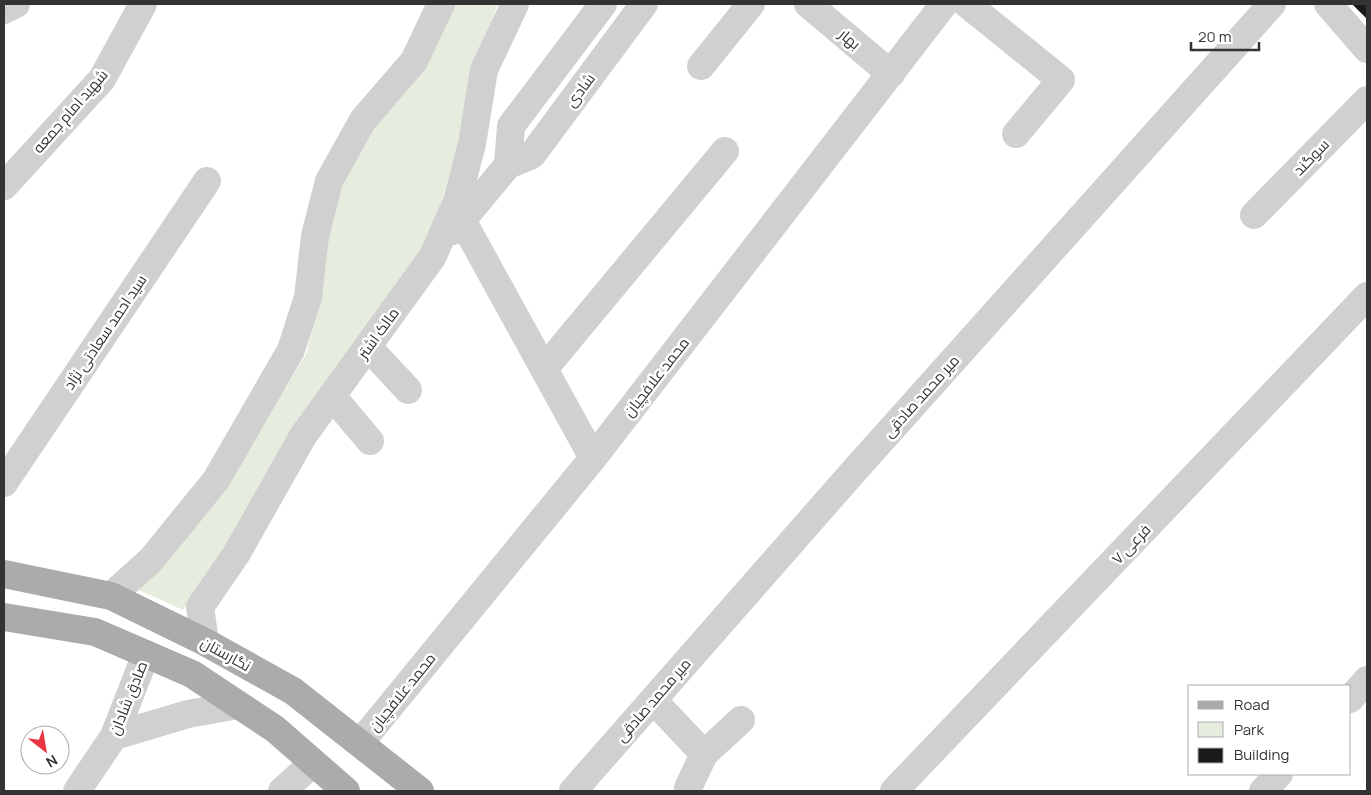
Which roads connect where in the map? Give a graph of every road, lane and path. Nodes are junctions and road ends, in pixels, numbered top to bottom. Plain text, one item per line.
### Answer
1 (16, 4) edge
2 (143, 4) edge
3 (441, 4) edge
4 (515, 4) edge
5 (603, 4) edge
6 (644, 4) edge
7 (751, 4) edge
8 (808, 4) edge
9 (944, 4) edge
10 (968, 4) edge
11 (1272, 4) edge
12 (1328, 4) edge
13 (4, 10) edge
14 (1367, 49) edge
15 (701, 66) dead end
16 (891, 74) junction
17 (1367, 100) edge
18 (1016, 134) dead end
19 (725, 151) dead end
20 (508, 165) junction
21 (207, 181) dead end
22 (4, 186) edge
23 (1254, 215) dead end
24 (462, 220) junction
25 (433, 256) junction
26 (1367, 296) edge
27 (368, 347) junction
28 (544, 369) junction
29 (408, 390) dead end
30 (332, 396) junction
31 (370, 441) dead end
32 (592, 458) junction
33 (4, 483) edge
34 (4, 574) edge
35 (111, 596) junction
36 (4, 617) edge
37 (205, 642) junction
38 (146, 654) junction
39 (1367, 680) edge
40 (1351, 698) edge
41 (653, 700) junction
42 (238, 705) junction
43 (741, 720) dead end
44 (114, 736) junction
45 (360, 743) junction
46 (704, 754) junction
47 (314, 763) junction
48 (1278, 775) edge
49 (688, 788) dead end
50 (76, 791) edge
51 (282, 791) edge
52 (346, 791) edge
53 (420, 791) edge
54 (573, 791) edge
55 (894, 791) edge
56 (1262, 791) edge

1 - 13 street
2 - 22 street, شهید امام جمعه
3 - 35 street
4 - 25 street, مالک اشتر
5 - 20 street
6 - 20 street, شادی
7 - 15 street
8 - 16 street, بهار
9 - 16 street, محمد علافچیان
10 - 18 street
11 - 41 street, میر محمد صادقی
12 - 14 street
16 - 32 street, محمد علافچیان
17 - 23 street, سوگند
19 - 28 street
20 - 24 street, شادی
21 - 33 street, سید احمد سعادتی نژاد
24 - 25 street, شادی
24 - 28 street
25 - 27 street, مالک اشتر
26 - 55 street, فرعی ۷
27 - 29 street
27 - 30 street, مالک اشتر
28 - 32 street
30 - 31 street
30 - 37 street, مالک اشتر
32 - 45 street, محمد علافچیان
34 - 35 main road, نگارستان
35 - 37 main road, نگارستان
36 - 38 main road
37 - 45 main road, نگارستان
38 - 42 main road
38 - 44 street, صادق شادان
39 - 40 street
41 - 46 street
41 - 54 street, میر محمد صادقی
42 - 44 street
42 - 47 main road
43 - 46 street
44 - 50 street, صادق شادان
45 - 53 main road, نگارستان
46 - 49 street
47 - 51 street
47 - 52 main road
48 - 56 street

